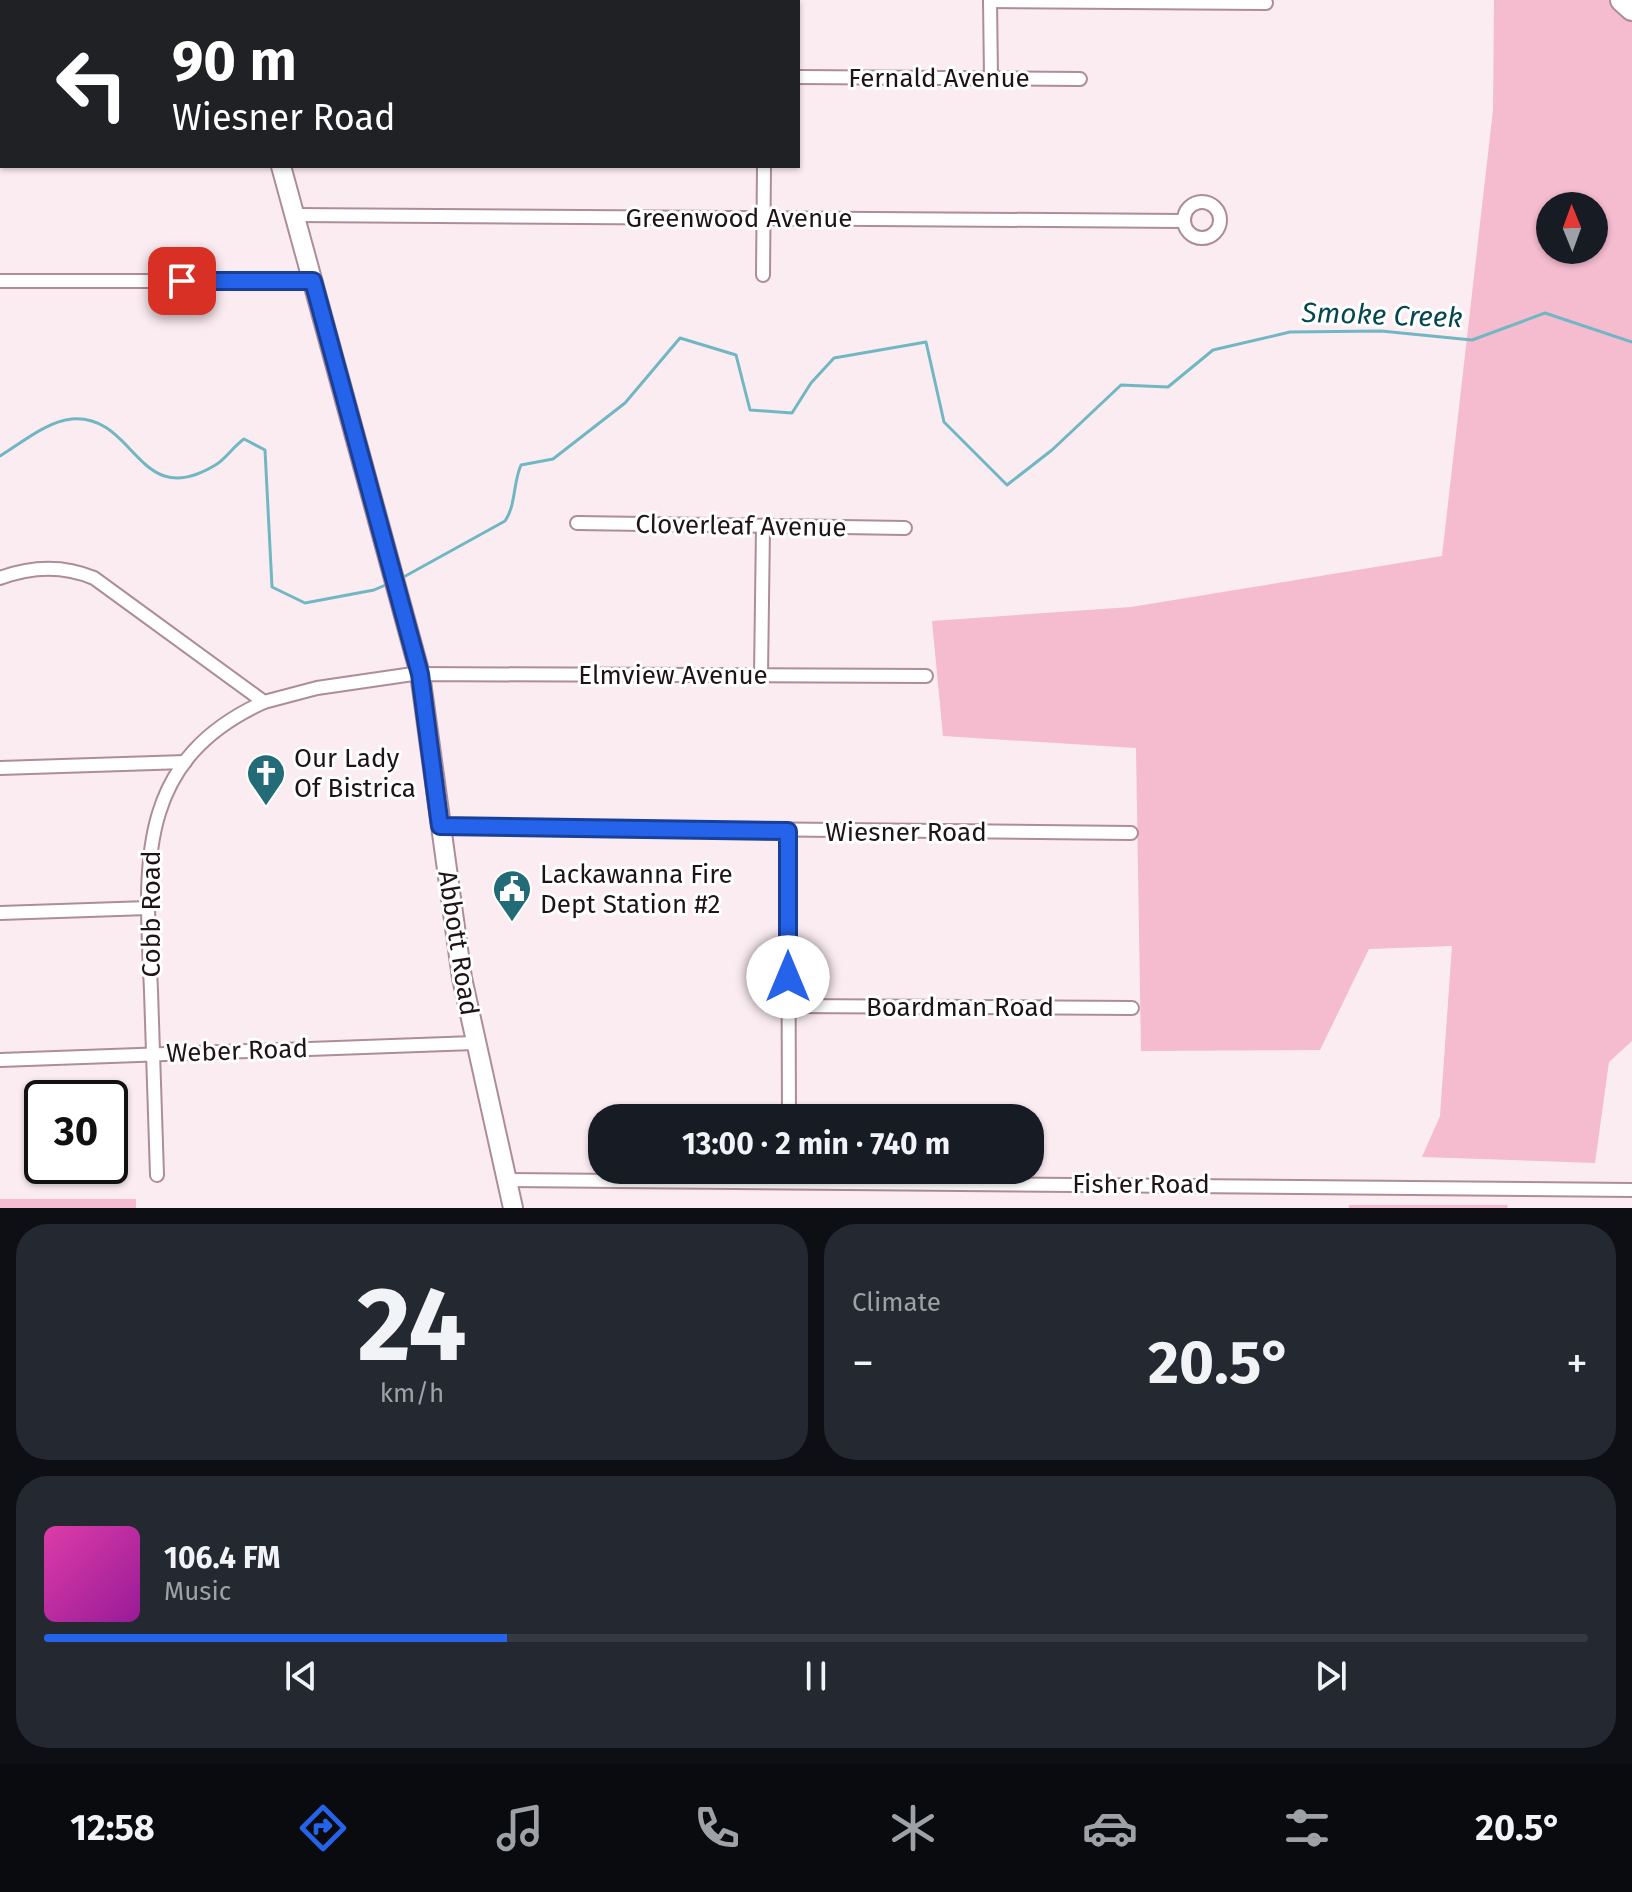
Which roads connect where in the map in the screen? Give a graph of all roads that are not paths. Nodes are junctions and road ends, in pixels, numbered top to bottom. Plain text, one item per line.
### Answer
1 (1622, 0) edge
2 (990, 1) edge
3 (1079, 1) edge
4 (1230, 2) edge
5 (1266, 3) dead end
6 (1632, 9) edge
7 (800, 77) edge
8 (991, 77) junction
9 (1080, 79) dead end
10 (282, 168) edge
11 (764, 168) edge
12 (294, 215) junction
13 (763, 218) junction
14 (1184, 221) dead end
15 (763, 275) dead end
16 (0, 281) edge
17 (313, 281) junction
18 (577, 523) dead end
19 (763, 527) junction
20 (905, 528) dead end
21 (0, 578) edge
22 (420, 674) junction
23 (761, 675) junction
24 (926, 676) dead end
25 (264, 702) junction
26 (185, 762) junction
27 (0, 768) edge
28 (440, 826) junction
29 (788, 831) junction
30 (1131, 833) dead end
31 (148, 908) junction
32 (0, 913) edge
33 (788, 1006) junction
34 (1132, 1008) dead end
35 (474, 1043) junction
36 (153, 1054) junction
37 (0, 1060) edge
38 (789, 1104) edge
39 (157, 1175) dead end
40 (588, 1179) edge
41 (506, 1180) junction
42 (1044, 1180) edge
43 (1632, 1190) edge
44 (513, 1208) edge

1 - 6 highway
2 - 3 street
2 - 8 street
3 - 4 street
4 - 5 street
7 - 8 street, Fernald Avenue
8 - 9 street, Fernald Avenue
10 - 12 street, Abbott Road
11 - 13 street
12 - 13 street, Greenwood Avenue
12 - 17 street, Abbott Road
13 - 14 street, Greenwood Avenue
13 - 15 street
16 - 17 street
17 - 22 street, Abbott Road
18 - 19 street, Cloverleaf Avenue
19 - 20 street, Cloverleaf Avenue
19 - 23 street
21 - 25 street
22 - 23 street, Elmview Avenue
22 - 25 street, Elmview Avenue
22 - 28 street, Abbott Road
23 - 24 street, Elmview Avenue
25 - 26 street, Cobb Road
26 - 27 street
26 - 31 street, Cobb Road
28 - 29 street, Wiesner Road
28 - 35 street, Abbott Road
29 - 30 street, Wiesner Road
29 - 33 street
31 - 32 street
31 - 36 street, Cobb Road
33 - 34 street, Boardman Road
33 - 38 street
35 - 36 street, Weber Road
35 - 41 street, Abbott Road
36 - 37 street, Weber Road
36 - 39 street, Cobb Road
40 - 41 street, Fisher Road
41 - 44 street, Abbott Road
42 - 43 street, Fisher Road

